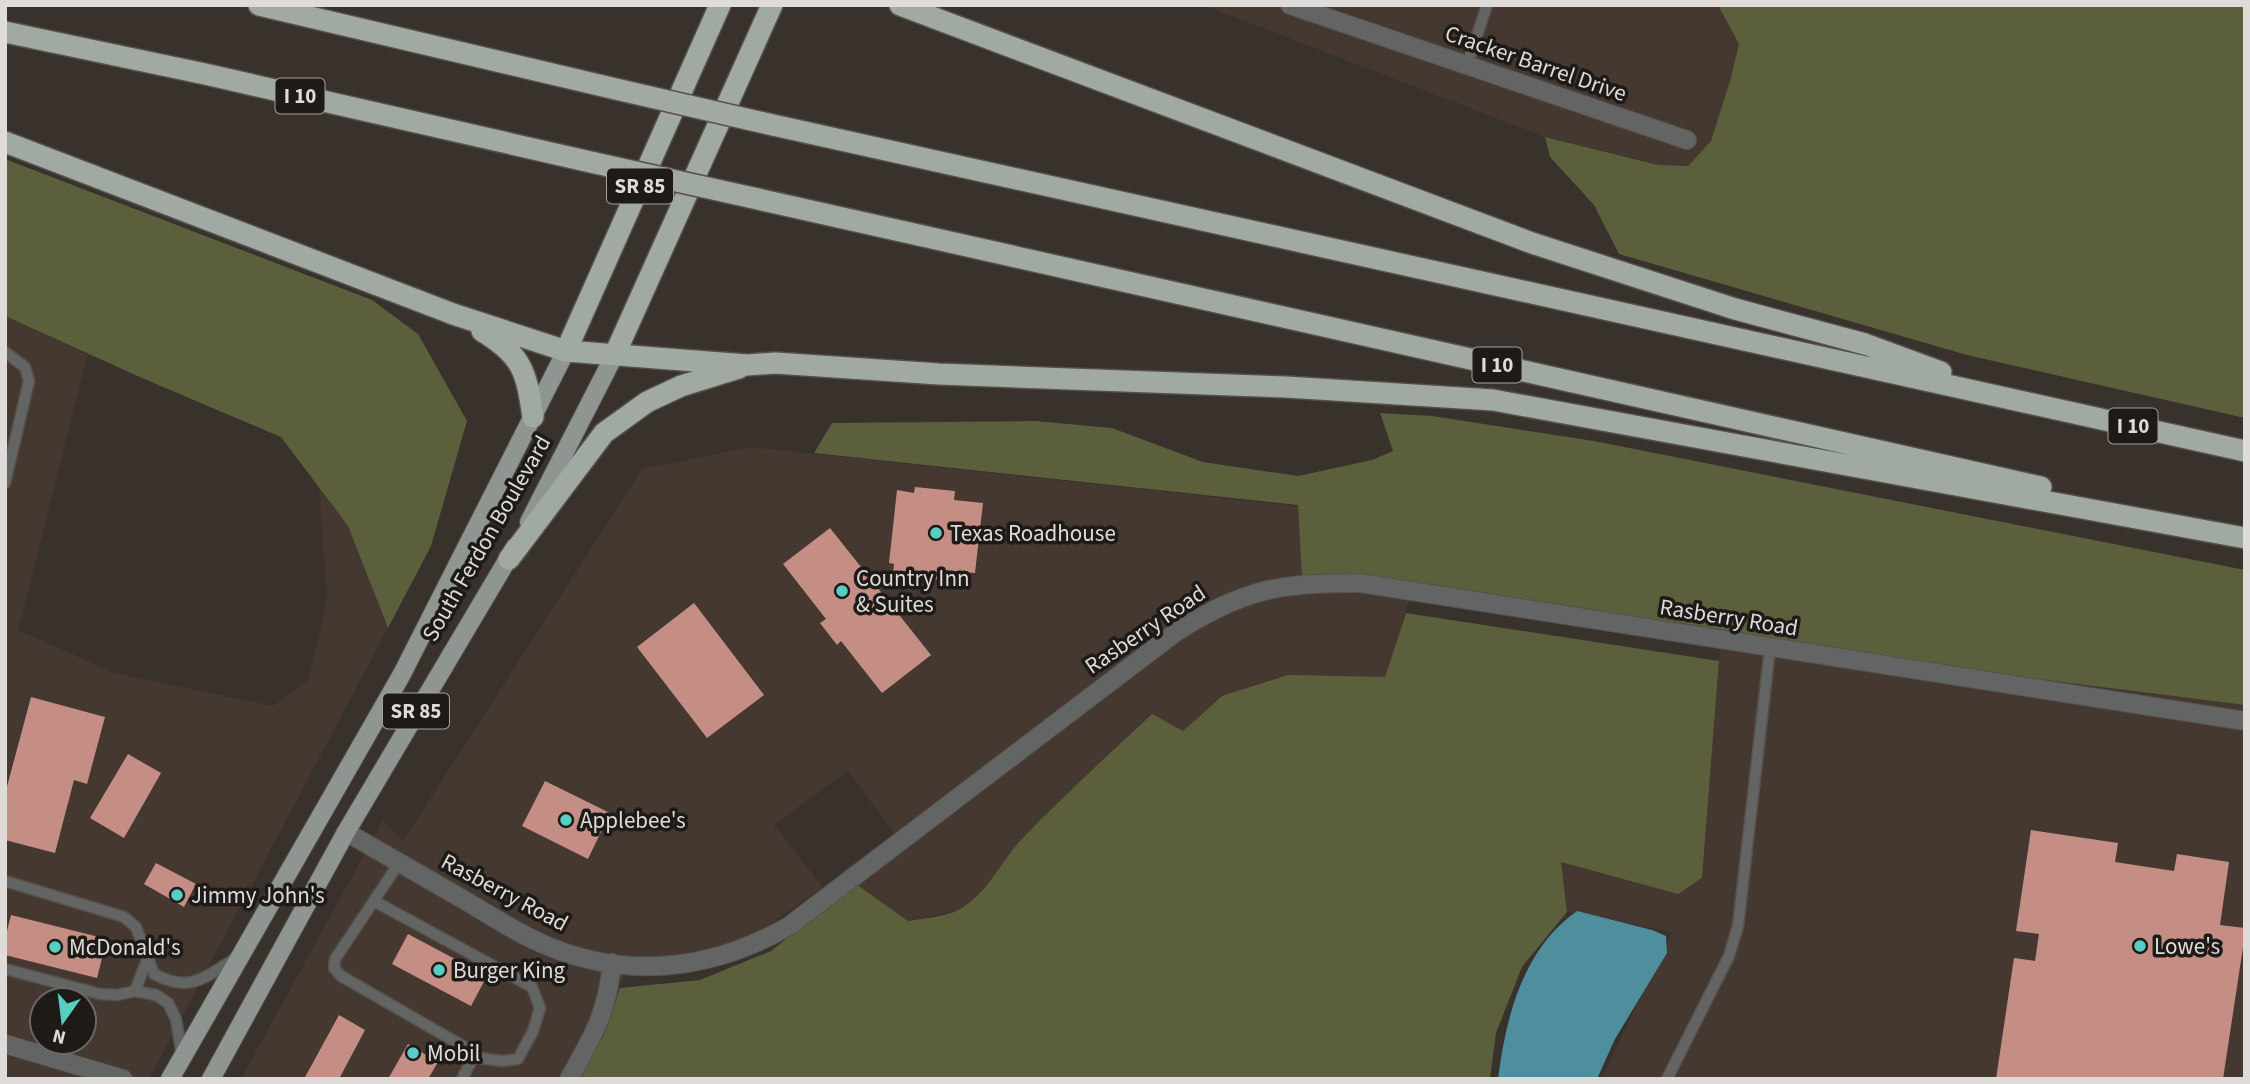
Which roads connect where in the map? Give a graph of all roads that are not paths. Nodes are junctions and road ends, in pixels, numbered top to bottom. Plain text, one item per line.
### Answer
1 (259, 5) edge
2 (720, 5) edge
3 (772, 5) edge
4 (900, 5) edge
5 (1290, 5) edge
6 (1487, 5) edge
7 (5, 32) edge
8 (1467, 66) junction
9 (1687, 140) dead end
10 (5, 142) edge
11 (453, 314) junction
12 (566, 351) junction
13 (5, 352) edge
14 (615, 354) junction
15 (747, 365) junction
16 (2022, 401) junction
17 (533, 417) junction
18 (2245, 451) edge
19 (5, 483) edge
20 (2245, 532) edge
21 (2245, 538) edge
22 (509, 559) junction
23 (1770, 649) junction
24 (2245, 721) edge
25 (346, 832) junction
26 (399, 863) junction
27 (5, 881) edge
28 (373, 901) junction
29 (241, 955) junction
30 (148, 957) junction
31 (612, 964) junction
32 (5, 969) edge
33 (135, 991) junction
34 (5, 1044) edge
35 (182, 1057) junction
36 (473, 1057) junction
37 (123, 1079) edge
38 (170, 1079) edge
39 (211, 1079) edge
40 (462, 1079) edge
41 (569, 1079) edge
42 (1667, 1079) edge

1 - 16 highway, I 10, bridge
2 - 12 highway, South Ferdon Boulevard / SR 85
3 - 14 highway, South Ferdon Boulevard / SR 85
4 - 16 highway
5 - 8 street, Cracker Barrel Drive
6 - 8 lane
7 - 20 highway, I 10, bridge
8 - 9 street, Cracker Barrel Drive
10 - 11 highway
11 - 12 highway
11 - 17 highway
12 - 14 highway
12 - 17 main road, South Ferdon Boulevard / SR 85
13 - 19 lane
14 - 15 highway
14 - 22 main road, South Ferdon Boulevard / SR 85
15 - 21 highway
15 - 22 highway
16 - 18 highway, I 10
17 - 29 main road, South Ferdon Boulevard / SR 85
22 - 25 main road, South Ferdon Boulevard / SR 85
23 - 24 street, Rasberry Road
23 - 31 street, Rasberry Road
23 - 42 lane
25 - 26 street, Rasberry Road
25 - 39 main road, South Ferdon Boulevard / SR 85
26 - 28 lane
26 - 31 street, Rasberry Road
27 - 30 lane
28 - 36 lane
28 - 36 lane
29 - 30 lane
29 - 35 main road, South Ferdon Boulevard / SR 85
30 - 33 lane
31 - 41 street
32 - 33 lane
33 - 35 lane
34 - 37 street
35 - 38 main road, South Ferdon Boulevard / SR 85
36 - 40 lane

